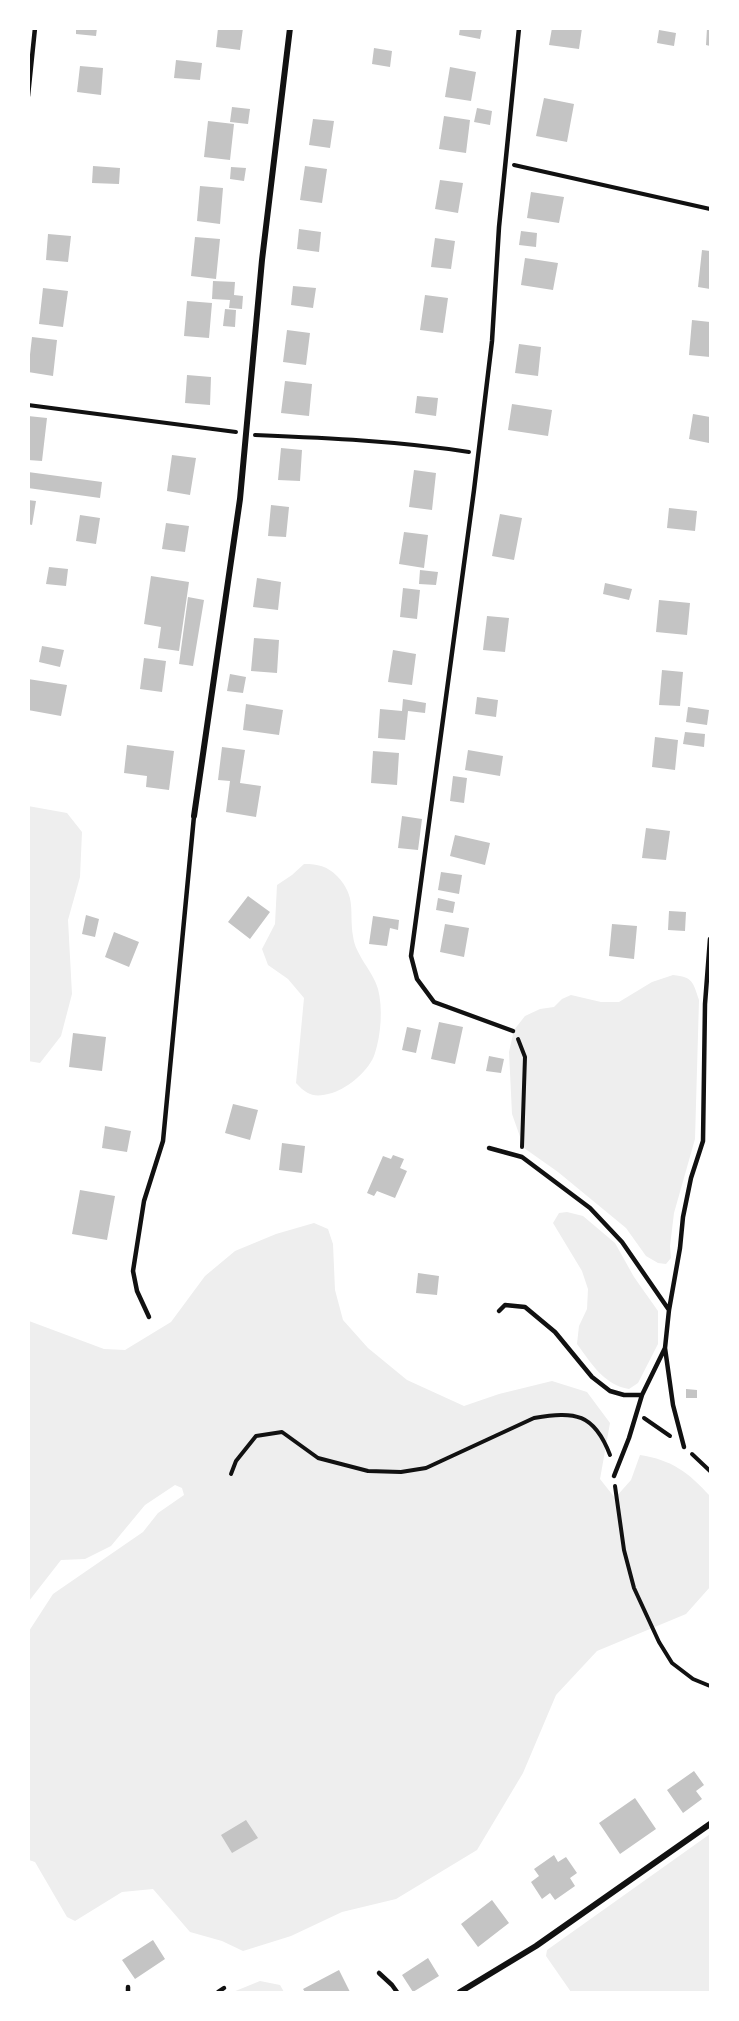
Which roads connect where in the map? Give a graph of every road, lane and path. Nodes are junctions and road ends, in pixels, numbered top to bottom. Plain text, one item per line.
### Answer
1 (35, 28) edge
2 (290, 28) edge
3 (519, 28) edge
4 (28, 96) edge
5 (505, 163) junction
6 (711, 209) edge
7 (194, 816) joint
8 (711, 939) edge
9 (513, 1031) joint
10 (489, 1148) dead end
11 (522, 1157) junction
12 (669, 1310) junction
13 (500, 1311) dead end
14 (149, 1317) dead end
15 (665, 1348) junction
16 (642, 1395) junction
17 (684, 1447) dead end
18 (231, 1474) dead end
19 (614, 1476) junction
20 (711, 1686) edge
21 (711, 1824) edge
22 (379, 1973) dead end
23 (225, 1988) dead end
24 (218, 1992) edge
25 (397, 1992) edge
26 (460, 1992) edge

1 - 4 lane
2 - 7 street
3 - 5 lane
5 - 6 path
5 - 9 lane
7 - 14 lane
8 - 12 lane
9 - 11 path
10 - 11 lane
11 - 12 lane
12 - 15 lane
13 - 16 lane
15 - 16 lane
15 - 17 lane
16 - 19 lane
18 - 19 path
19 - 20 path
21 - 26 street
22 - 25 lane
23 - 24 lane

